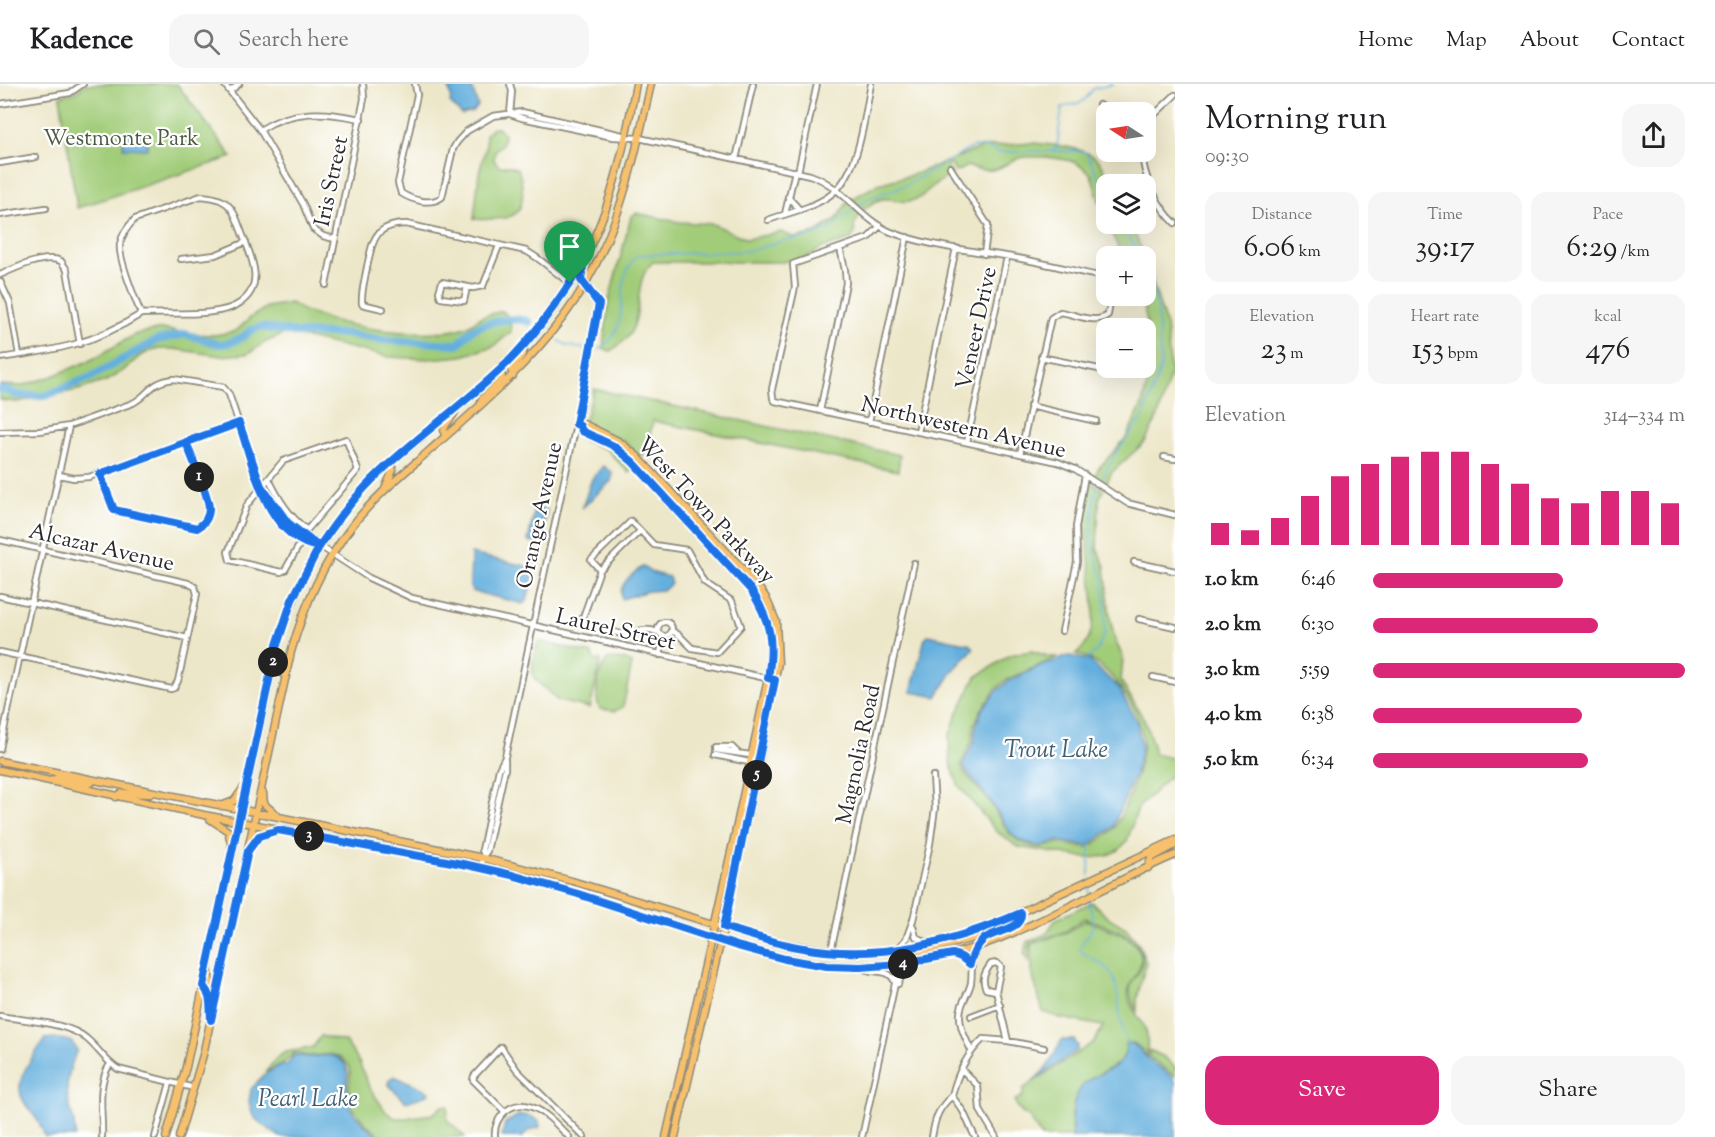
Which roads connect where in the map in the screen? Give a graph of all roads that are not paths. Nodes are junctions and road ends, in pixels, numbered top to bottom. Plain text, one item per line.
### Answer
1 (224, 84) edge
2 (239, 84) edge
3 (363, 84) edge
4 (415, 84) edge
5 (510, 84) edge
6 (636, 84) edge
7 (651, 84) edge
8 (753, 84) edge
9 (818, 84) edge
10 (871, 84) edge
11 (82, 86) edge
12 (230, 91) junction
13 (1175, 95) edge
14 (0, 104) edge
15 (1156, 113) edge
16 (510, 114) junction
17 (361, 119) junction
18 (260, 130) junction
19 (625, 136) junction
20 (639, 138) junction
21 (36, 157) dead end
22 (736, 159) junction
23 (1143, 162) edge
24 (0, 163) edge
25 (950, 167) dead end
26 (798, 172) junction
27 (838, 189) junction
28 (788, 197) junction
29 (46, 208) dead end
30 (799, 209) junction
31 (785, 214) junction
32 (0, 215) edge
33 (768, 220) dead end
34 (1175, 223) edge
35 (880, 226) junction
36 (907, 237) junction
37 (335, 239) junction
38 (246, 242) junction
39 (499, 246) junction
40 (840, 248) junction
41 (956, 248) junction
42 (984, 254) junction
43 (584, 257) junction
44 (1007, 257) junction
45 (181, 259) dead end
46 (0, 275) edge
47 (1096, 276) edge
48 (0, 281) edge
49 (570, 283) junction
50 (326, 285) dead end
51 (584, 286) junction
52 (466, 287) junction
53 (1109, 306) edge
54 (383, 309) dead end
55 (141, 314) junction
56 (80, 344) junction
57 (525, 344) junction
58 (19, 355) junction
59 (1041, 357) junction
60 (0, 358) edge
61 (501, 368) junction
62 (1096, 368) edge
63 (513, 375) junction
64 (1030, 406) junction
65 (479, 407) junction
66 (456, 409) junction
67 (820, 411) junction
68 (1096, 421) dead end
69 (869, 422) junction
70 (239, 423) junction
71 (578, 425) junction
72 (69, 426) junction
73 (0, 432) edge
74 (918, 432) junction
75 (445, 436) junction
76 (186, 442) junction
77 (967, 442) junction
78 (1020, 453) junction
79 (1164, 457) dead end
80 (1175, 459) edge
81 (391, 463) junction
82 (100, 474) junction
83 (1084, 475) junction
84 (59, 476) junction
85 (269, 479) junction
86 (261, 486) junction
87 (385, 490) junction
88 (1175, 515) edge
89 (640, 531) junction
90 (0, 540) edge
91 (301, 542) junction
92 (319, 547) junction
93 (44, 550) junction
94 (332, 555) junction
95 (1134, 562) dead end
96 (914, 563) dead end
97 (600, 570) junction
98 (1175, 571) edge
99 (0, 596) edge
100 (32, 604) junction
101 (1139, 619) dead end
102 (532, 626) junction
103 (1175, 627) edge
104 (672, 631) junction
105 (1062, 631) dead end
106 (657, 632) junction
107 (663, 636) junction
108 (187, 638) junction
109 (276, 648) junction
110 (0, 652) edge
111 (660, 655) junction
112 (21, 656) junction
113 (286, 677) junction
114 (1153, 677) dead end
115 (768, 678) junction
116 (775, 680) junction
117 (1175, 682) edge
118 (0, 749) edge
119 (750, 755) junction
120 (760, 758) junction
121 (0, 761) edge
122 (749, 762) junction
123 (0, 769) edge
124 (41, 769) junction
125 (265, 774) junction
126 (933, 776) dead end
127 (94, 780) junction
128 (49, 781) junction
129 (247, 781) junction
130 (156, 793) junction
131 (116, 796) junction
132 (220, 807) junction
133 (241, 811) junction
134 (256, 814) junction
135 (204, 815) junction
136 (281, 819) junction
137 (238, 822) junction
138 (253, 825) junction
139 (278, 830) junction
140 (1175, 840) edge
141 (393, 842) junction
142 (1175, 845) edge
143 (367, 846) junction
144 (232, 849) junction
145 (248, 851) junction
146 (1175, 855) edge
147 (484, 857) junction
148 (481, 868) junction
149 (1148, 868) junction
150 (602, 891) junction
151 (578, 894) junction
152 (618, 896) junction
153 (597, 900) junction
154 (1021, 913) junction
155 (913, 920) junction
156 (715, 925) junction
157 (724, 927) junction
158 (980, 930) junction
159 (712, 938) junction
160 (720, 940) junction
161 (933, 944) junction
162 (979, 946) junction
163 (897, 950) junction
164 (831, 951) junction
165 (953, 954) junction
166 (914, 962) junction
167 (207, 964) junction
168 (899, 964) junction
169 (970, 964) junction
170 (861, 967) junction
171 (896, 985) junction
172 (203, 986) junction
173 (217, 991) junction
174 (996, 991) junction
175 (893, 998) junction
176 (1000, 1005) junction
177 (0, 1016) edge
178 (972, 1016) dead end
179 (211, 1020) junction
180 (1008, 1041) junction
181 (1044, 1048) dead end
182 (971, 1050) junction
183 (110, 1064) junction
184 (962, 1069) junction
185 (170, 1083) junction
186 (182, 1085) junction
187 (194, 1088) junction
188 (952, 1096) junction
189 (503, 1110) junction
190 (102, 1137) edge
191 (155, 1137) edge
192 (166, 1137) edge
193 (179, 1137) edge
194 (495, 1137) edge
195 (568, 1137) edge
196 (584, 1137) edge
197 (666, 1137) edge
198 (675, 1137) edge
199 (862, 1137) edge
200 (932, 1137) edge
201 (975, 1137) edge
202 (996, 1137) edge

1 - 12 street
2 - 12 street
3 - 17 street, Iris Street
4 - 16 street
5 - 16 street
6 - 19 main road
7 - 20 main road
8 - 22 street
9 - 26 street
10 - 27 street
11 - 14 street
12 - 18 street
13 - 15 street
16 - 19 street
17 - 18 street
17 - 37 street, Iris Street
18 - 37 street
19 - 20 street
19 - 43 main road
20 - 22 street
20 - 51 main road
21 - 24 street
22 - 26 street
23 - 34 street
25 - 42 street
26 - 27 street
26 - 28 street
27 - 30 street
27 - 35 street
28 - 30 street
28 - 31 street
29 - 32 street
30 - 31 street
31 - 33 street
35 - 36 street
35 - 40 street
36 - 41 street
36 - 69 street
37 - 50 street, Iris Street
38 - 45 street
38 - 55 street
38 - 55 street
39 - 49 street
39 - 52 street
39 - 54 street
40 - 67 street
40 - 67 street, Northwestern Avenue
41 - 42 street
41 - 74 street
42 - 44 street
43 - 49 main road
43 - 51 main road
44 - 47 street
44 - 77 street, Veneer Drive
46 - 56 street
48 - 58 street
49 - 57 main road
51 - 63 main road
51 - 71 main road, Orange Avenue
52 - 52 street
53 - 59 street
55 - 56 street
56 - 58 street
57 - 61 main road
57 - 63 main road
58 - 60 street
59 - 62 street
59 - 64 street
61 - 65 main road
61 - 66 main road
63 - 65 main road
64 - 68 street
64 - 78 street
65 - 75 main road
66 - 75 main road
66 - 81 main road
67 - 69 street, Northwestern Avenue
69 - 74 street, Northwestern Avenue
70 - 72 street
70 - 76 street
70 - 86 street
71 - 102 street, Orange Avenue
71 - 115 main road, West Town Parkway
71 - 116 main road, West Town Parkway
72 - 73 street
72 - 84 street
74 - 77 street, Northwestern Avenue
75 - 87 main road
76 - 82 street
76 - 82 street
77 - 78 street, Northwestern Avenue
78 - 83 street, Northwestern Avenue
79 - 80 street
81 - 87 main road
81 - 92 main road
82 - 84 street
83 - 88 street, Northwestern Avenue
83 - 105 street
84 - 93 street
85 - 85 street
85 - 86 street
86 - 91 street
86 - 91 street
86 - 92 street
87 - 94 main road
89 - 97 street
89 - 97 street
89 - 104 street
90 - 93 street, Alcazar Avenue
91 - 92 street
92 - 94 street, Laurel Street
92 - 109 main road
93 - 100 street
93 - 108 street, Alcazar Avenue
94 - 102 street, Laurel Street
94 - 113 main road
95 - 98 street
96 - 164 street, Magnolia Road
97 - 106 street
99 - 100 street
100 - 108 street
100 - 112 street
101 - 103 street
102 - 111 street, Laurel Street
102 - 147 street, Orange Avenue
104 - 106 street
104 - 107 street
106 - 107 street
107 - 111 street
108 - 112 street
109 - 113 main road
109 - 129 main road
110 - 112 street
111 - 115 street, Laurel Street
112 - 118 street
113 - 125 main road
114 - 117 street
115 - 116 street, Laurel Street
115 - 119 main road, West Town Parkway
116 - 120 main road, West Town Parkway
119 - 120 street
119 - 122 main road, West Town Parkway
119 - 122 street
120 - 122 street
120 - 157 main road, West Town Parkway
121 - 124 main road
122 - 156 main road, West Town Parkway
123 - 124 main road
123 - 128 main road
124 - 127 main road
125 - 134 main road
125 - 136 main road
126 - 155 street
127 - 128 main road
127 - 130 main road
128 - 131 main road
129 - 132 main road
129 - 133 main road
130 - 131 main road
130 - 132 main road
131 - 135 main road
132 - 133 main road
133 - 134 main road
133 - 137 main road
134 - 136 main road
134 - 138 main road
135 - 137 main road
135 - 144 main road
136 - 141 main road
137 - 138 main road
137 - 144 main road
138 - 139 main road
138 - 145 main road
139 - 143 main road
139 - 145 main road
140 - 154 main road
141 - 143 main road
141 - 147 main road
142 - 149 main road
143 - 148 main road
144 - 167 main road
145 - 173 main road
146 - 149 main road
147 - 148 street, Orange Avenue
147 - 150 main road
148 - 151 main road
149 - 162 main road
150 - 151 main road
150 - 152 main road
151 - 153 main road
152 - 153 main road
152 - 156 main road
153 - 159 main road
154 - 158 main road
154 - 162 main road
155 - 161 street
155 - 163 street
156 - 157 main road
156 - 159 main road, West Town Parkway
157 - 160 main road, West Town Parkway
157 - 164 main road
158 - 161 main road
158 - 168 main road
159 - 160 main road
159 - 197 main road, West Town Parkway
160 - 170 main road
160 - 198 main road, West Town Parkway
161 - 163 main road
162 - 165 main road
162 - 169 street
163 - 164 main road
165 - 166 main road
165 - 169 street
166 - 168 main road
166 - 175 street
167 - 172 main road
167 - 173 main road
168 - 170 main road
168 - 171 street
169 - 182 street
170 - 171 street
171 - 175 street
172 - 179 main road
172 - 186 main road
173 - 179 main road
174 - 174 street
174 - 176 street
175 - 199 street
176 - 178 street
176 - 180 street
177 - 183 street
179 - 187 main road
180 - 181 street
180 - 182 street
182 - 184 street
183 - 185 street
183 - 190 street
184 - 188 street
184 - 202 street
185 - 186 street
185 - 191 street
186 - 187 street
186 - 192 main road
187 - 193 main road
188 - 200 street
188 - 201 street
189 - 194 street
189 - 195 street
189 - 196 street

